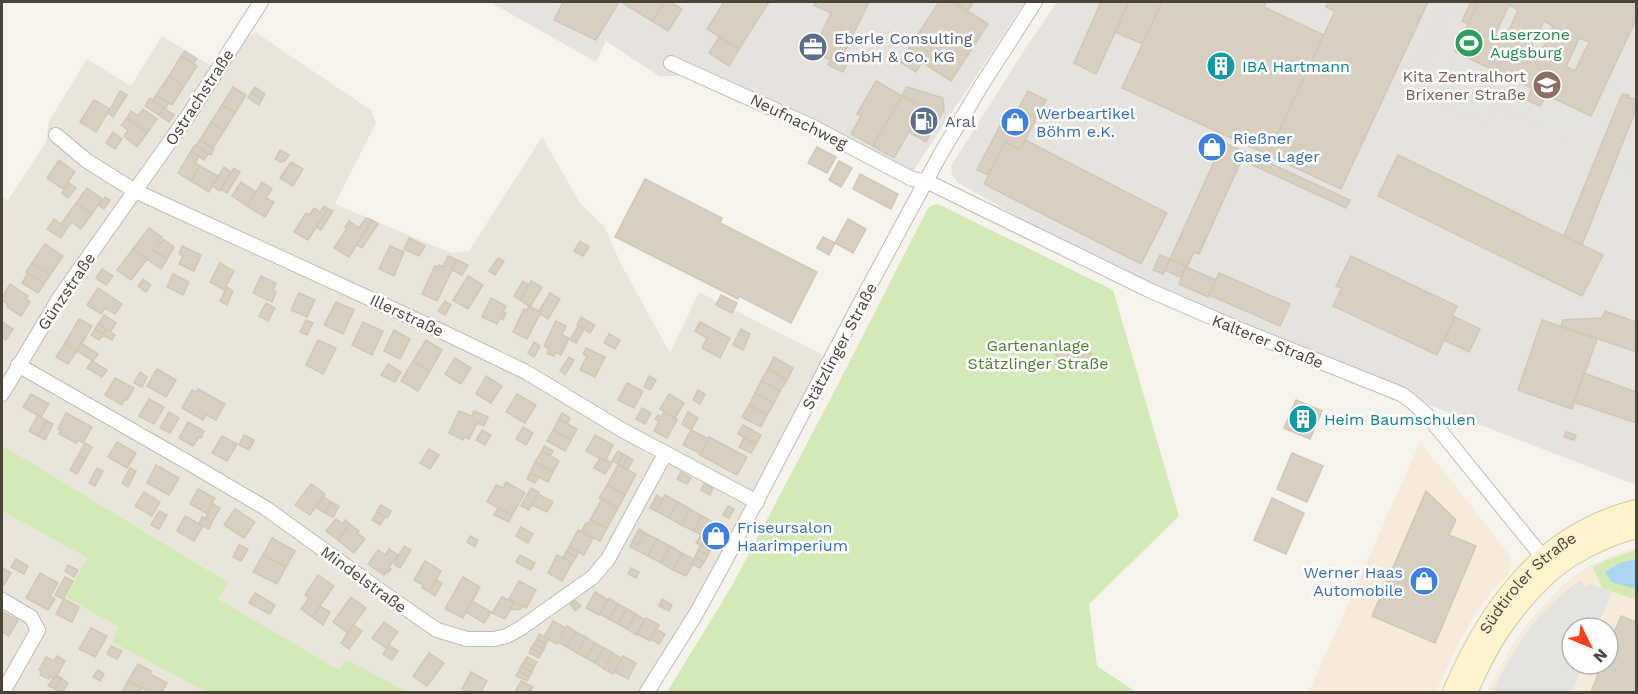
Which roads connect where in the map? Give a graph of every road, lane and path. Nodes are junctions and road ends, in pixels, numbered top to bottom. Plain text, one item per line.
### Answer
1 (261, 2) edge
2 (1035, 2) edge
3 (671, 63) dead end
4 (56, 135) dead end
5 (926, 181) junction
6 (135, 191) junction
7 (18, 365) junction
8 (2, 394) edge
9 (665, 454) junction
10 (757, 502) junction
11 (1636, 510) edge
12 (1636, 528) edge
13 (1548, 564) junction
14 (2, 600) edge
15 (3, 693) edge
16 (647, 693) edge
17 (1453, 693) edge
18 (1467, 693) edge

1 - 6 street, Ostrachstraße
2 - 5 street, Stätzlinger Straße
3 - 5 street, Neufnachweg
4 - 6 street, Illerstraße
5 - 10 street, Stätzlinger Straße
5 - 13 street, Kalterer Straße
6 - 7 street, Günzstraße
6 - 9 street, Illerstraße
7 - 8 street, Günzstraße
7 - 9 street, Mindelstraße
9 - 10 street, Illerstraße
10 - 16 street, Stätzlinger Straße
11 - 13 main road, Südtiroler Straße
12 - 13 main road, Südtiroler Straße
13 - 17 main road, Südtiroler Straße
13 - 18 main road, Südtiroler Straße
14 - 15 street

